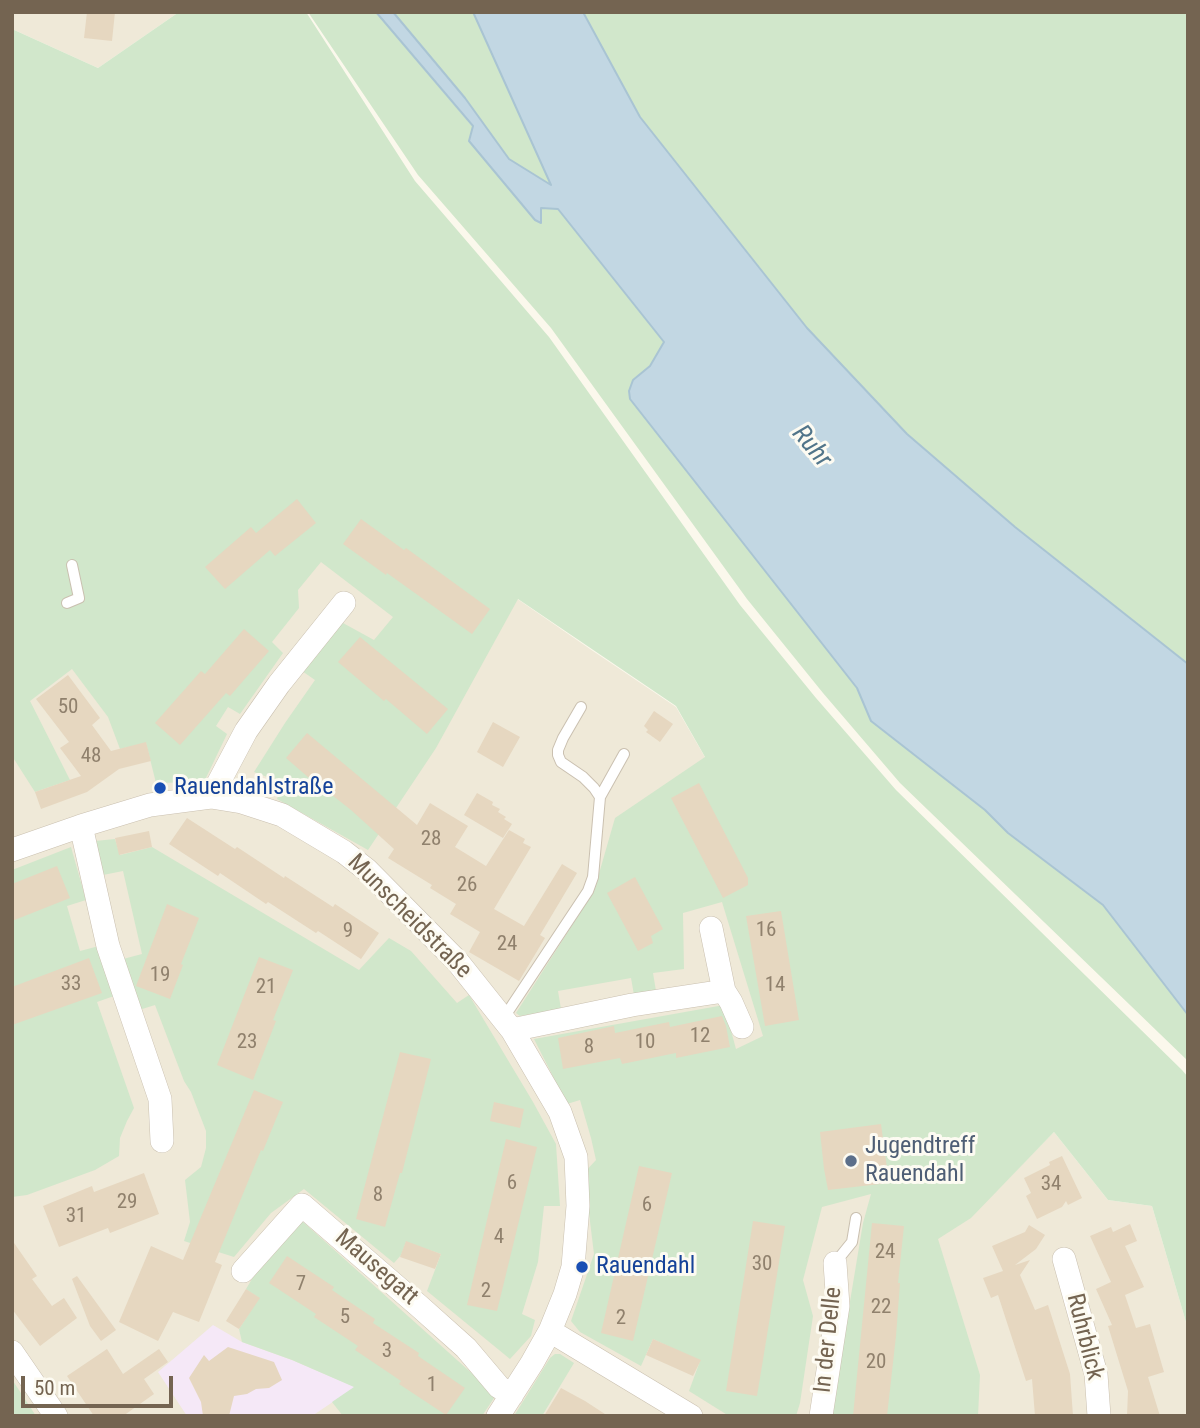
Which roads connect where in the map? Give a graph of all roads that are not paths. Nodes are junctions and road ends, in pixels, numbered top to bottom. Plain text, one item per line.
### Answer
1 (72, 565) dead end
2 (67, 603) dead end
3 (344, 603) dead end
4 (581, 707) dead end
5 (624, 754) dead end
6 (211, 797) junction
7 (600, 797) junction
8 (81, 826) junction
9 (12, 850) edge
10 (711, 928) dead end
11 (724, 990) junction
12 (508, 1025) junction
13 (742, 1027) dead end
14 (162, 1141) dead end
15 (856, 1218) dead end
16 (1064, 1259) dead end
17 (835, 1263) joint
18 (243, 1271) dead end
19 (550, 1331) junction
20 (12, 1352) edge
21 (512, 1395) junction
22 (56, 1416) edge
23 (498, 1416) edge
24 (691, 1416) edge
25 (821, 1416) edge
26 (1099, 1416) edge

1 - 2 lane
3 - 6 street
4 - 7 lane
5 - 7 lane
6 - 8 street, Munscheidstraße
6 - 12 street, Munscheidstraße
7 - 12 lane
8 - 9 street, Munscheidstraße
8 - 14 street
10 - 11 street
11 - 12 street
11 - 13 street
12 - 19 street, Munscheidstraße
15 - 17 lane
16 - 26 street, Ruhrblick
17 - 25 street, In der Delle
18 - 21 street, Mausegatt
19 - 21 street, Munscheidstraße
19 - 24 street
20 - 22 street
21 - 23 street, Munscheidstraße

